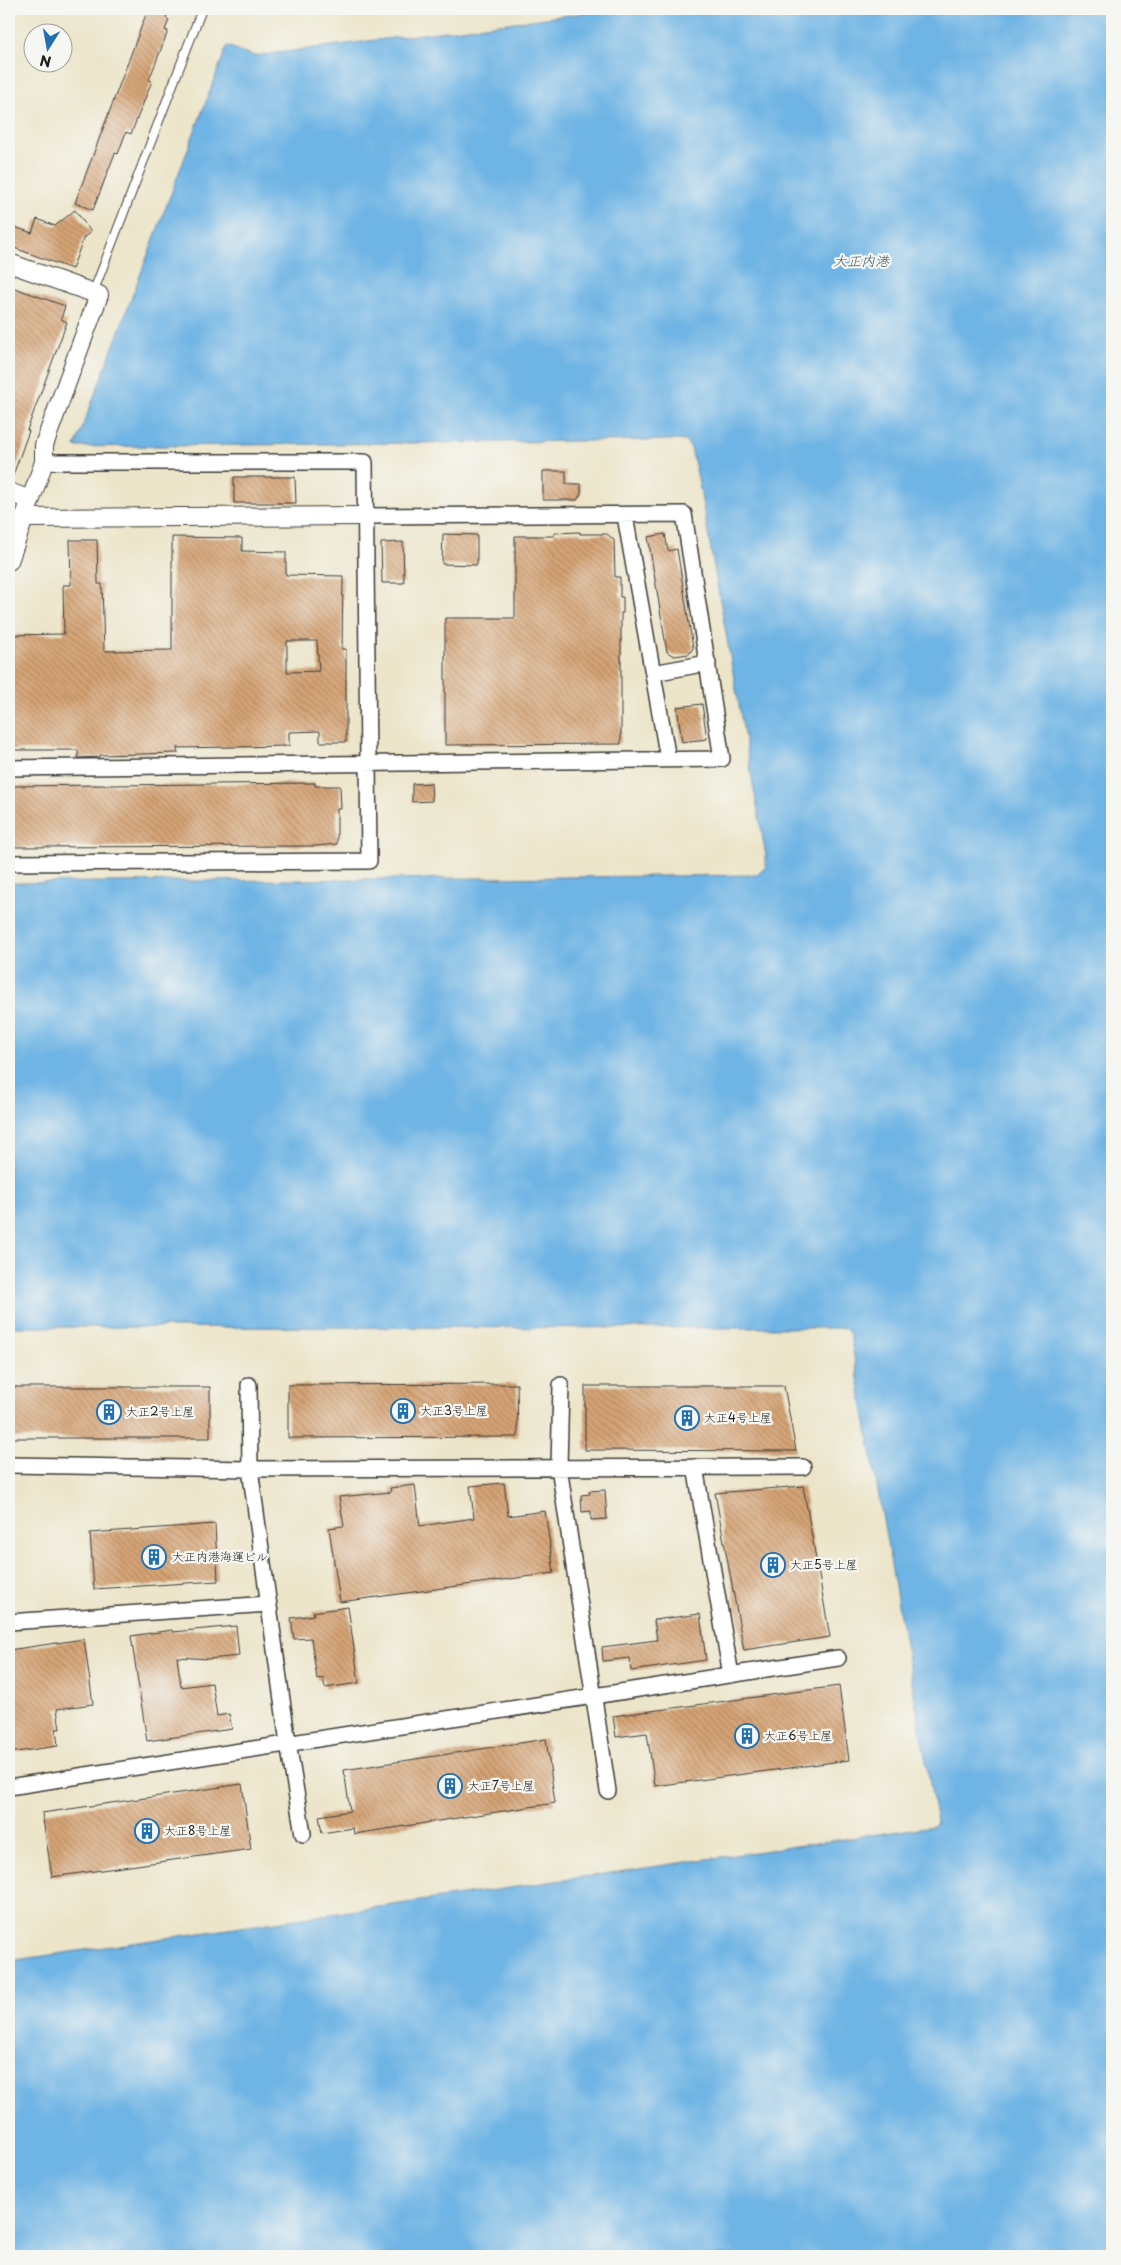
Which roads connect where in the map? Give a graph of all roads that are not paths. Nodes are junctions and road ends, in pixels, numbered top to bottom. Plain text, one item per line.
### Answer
1 (202, 9) edge
2 (9, 263) edge
3 (93, 293) junction
4 (44, 462) junction
5 (9, 492) edge
6 (30, 500) junction
7 (365, 516) junction
8 (625, 516) junction
9 (24, 518) junction
10 (9, 561) edge
11 (708, 663) junction
12 (653, 673) junction
13 (668, 759) junction
14 (367, 764) junction
15 (9, 768) edge
16 (9, 863) edge
17 (249, 1385) dead end
18 (561, 1385) dead end
19 (9, 1466) edge
20 (559, 1467) junction
21 (695, 1467) junction
22 (803, 1467) dead end
23 (250, 1469) junction
24 (268, 1604) junction
25 (9, 1622) edge
26 (838, 1658) dead end
27 (731, 1675) junction
28 (595, 1696) junction
29 (288, 1743) junction
30 (9, 1787) edge
31 (608, 1791) dead end
32 (303, 1834) dead end

1 - 3 lane
2 - 3 street
3 - 4 street
4 - 6 street
4 - 7 street
5 - 6 street
6 - 9 street
7 - 8 street
7 - 9 street
7 - 14 street
8 - 11 street
8 - 12 street
9 - 10 street
11 - 12 street
11 - 13 street
12 - 13 street
13 - 14 street
14 - 15 street
14 - 16 street
17 - 23 street
18 - 20 street
19 - 23 street
20 - 21 street
20 - 23 street
20 - 28 street
21 - 22 street
21 - 27 street
23 - 24 street
24 - 25 street
24 - 29 street
26 - 27 street
27 - 28 street
28 - 29 street
28 - 31 street
29 - 30 street
29 - 32 street

